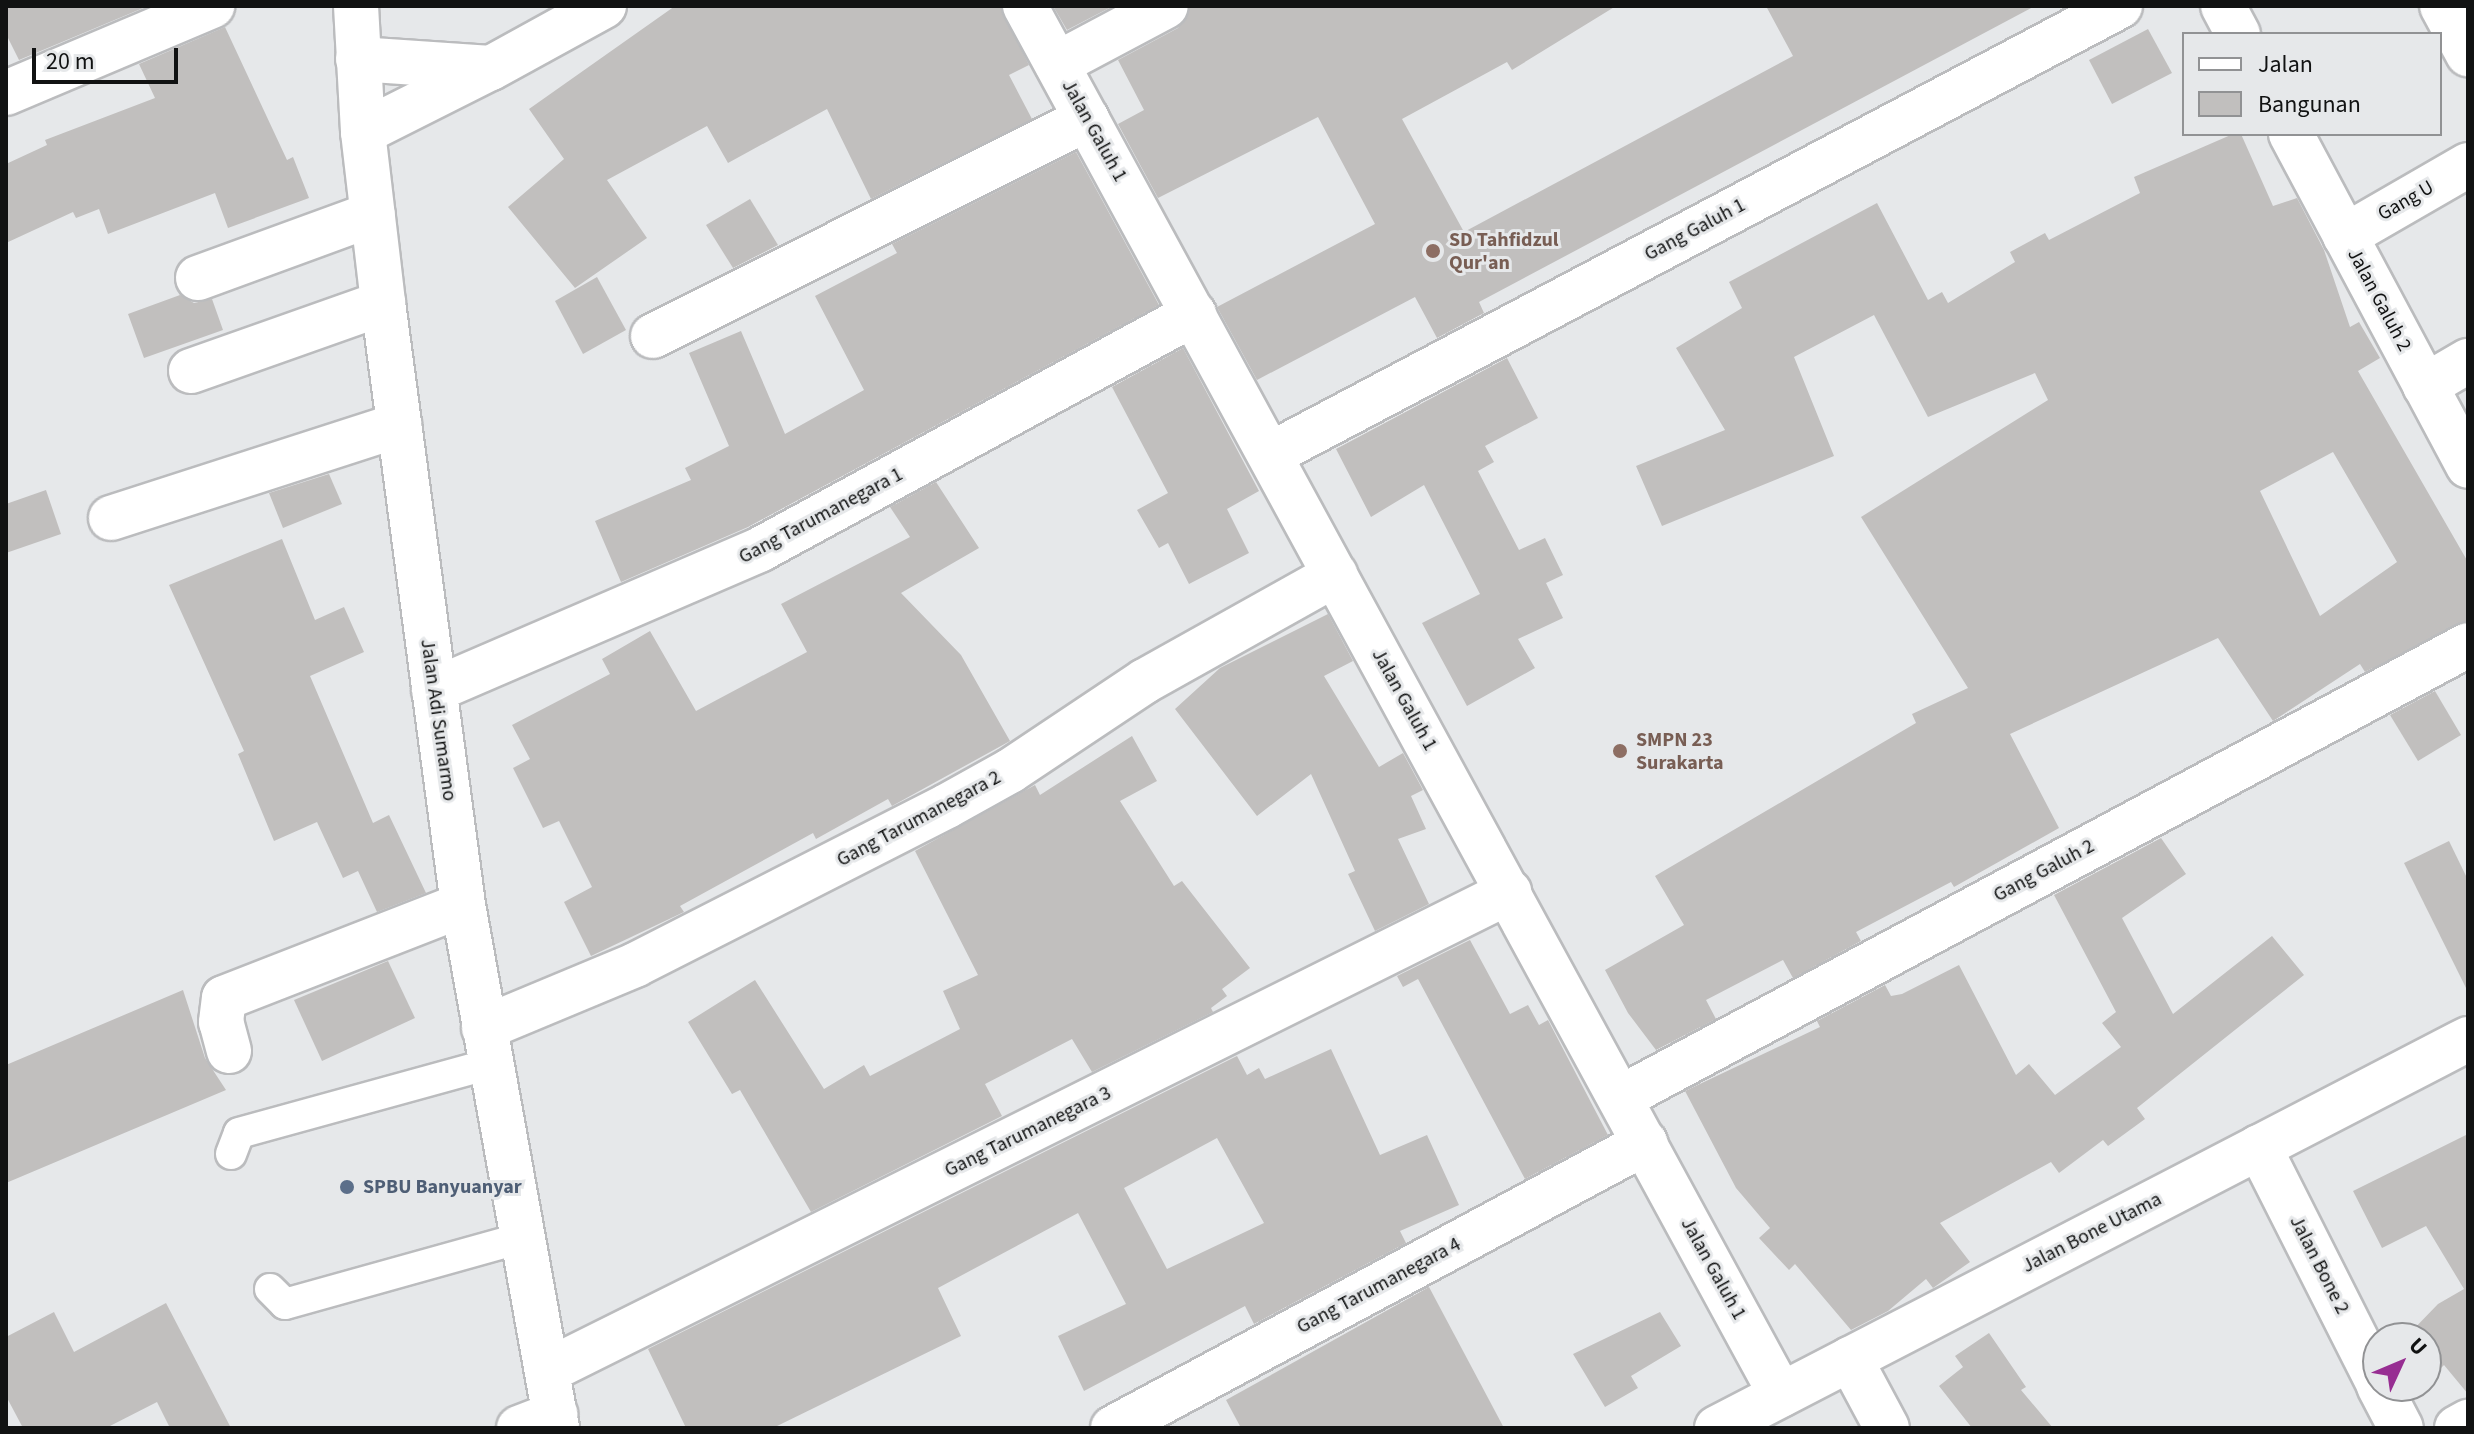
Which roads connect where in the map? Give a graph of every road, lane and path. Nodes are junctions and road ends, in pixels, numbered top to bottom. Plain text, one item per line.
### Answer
1 (212, 6) edge
2 (356, 6) edge
3 (604, 6) edge
4 (1025, 6) edge
5 (1166, 6) edge
6 (2120, 6) edge
7 (2223, 6) edge
8 (2442, 6) edge
9 (2237, 32) edge
10 (2468, 54) edge
11 (358, 59) junction
12 (1057, 64) junction
13 (491, 68) junction
14 (6, 93) edge
15 (1087, 119) junction
16 (363, 132) junction
17 (2292, 136) edge
18 (2468, 165) edge
19 (373, 214) junction
20 (2345, 236) junction
21 (198, 278) dead end
22 (383, 303) junction
23 (1194, 314) junction
24 (653, 336) dead end
25 (2468, 361) edge
26 (191, 371) dead end
27 (2425, 386) junction
28 (399, 425) junction
29 (1271, 454) junction
30 (2468, 466) edge
31 (111, 518) dead end
32 (1335, 575) junction
33 (2468, 645) edge
34 (434, 690) junction
35 (1509, 892) junction
36 (463, 905) junction
37 (2468, 1039) edge
38 (487, 1046) junction
39 (229, 1051) dead end
40 (1620, 1098) junction
41 (1645, 1143) junction
42 (2259, 1147) junction
43 (231, 1154) dead end
44 (522, 1238) junction
45 (270, 1289) dead end
46 (2362, 1351) edge
47 (1850, 1359) junction
48 (547, 1371) junction
49 (1781, 1395) junction
50 (2388, 1402) edge
51 (2468, 1422) edge
52 (544, 1423) edge
53 (1113, 1428) edge
54 (1717, 1428) edge
55 (1887, 1428) edge
56 (2401, 1428) edge
57 (2457, 1428) edge

1 - 14 street
2 - 11 street, Jalan Adi Sumarmo
3 - 13 street
4 - 12 street, Jalan Galuh 1
5 - 12 street
6 - 29 street, Gang Galuh 1
7 - 9 street
8 - 10 street
11 - 13 street
11 - 16 street, Jalan Adi Sumarmo
12 - 15 street, Jalan Galuh 1
13 - 16 street
15 - 23 street, Jalan Galuh 1
15 - 24 street
16 - 19 street, Jalan Adi Sumarmo
17 - 20 street, Jalan Galuh 2
18 - 20 street, Gang U
19 - 21 street
19 - 22 street, Jalan Adi Sumarmo
20 - 27 street, Jalan Galuh 2
22 - 26 street
22 - 28 street, Jalan Adi Sumarmo
23 - 29 street, Jalan Galuh 1
23 - 34 street, Gang Tarumanegara 1
25 - 27 street
27 - 30 street, Jalan Galuh 2
28 - 31 street
28 - 34 street, Jalan Adi Sumarmo
29 - 32 street, Jalan Galuh 1
32 - 35 street, Jalan Galuh 1
32 - 38 street, Gang Tarumanegara 2
33 - 40 street, Gang Galuh 2
34 - 36 street, Jalan Adi Sumarmo
35 - 40 street, Jalan Galuh 1
35 - 48 street, Gang Tarumanegara 3
36 - 38 street, Jalan Adi Sumarmo
36 - 39 street
37 - 42 street, Jalan Bone Utama
38 - 43 lane
38 - 44 street, Jalan Adi Sumarmo
40 - 41 street, Jalan Galuh 1
41 - 49 street, Jalan Galuh 1
41 - 53 street, Gang Tarumanegara 4
42 - 46 street, Jalan Bone 2
42 - 47 street, Jalan Bone Utama
44 - 45 lane
44 - 48 street, Jalan Adi Sumarmo
47 - 49 street, Jalan Bone Utama
47 - 55 street
48 - 52 street, Jalan Adi Sumarmo
49 - 54 street, Jalan Bone Utama
50 - 56 street, Jalan Bone 2
51 - 57 street

